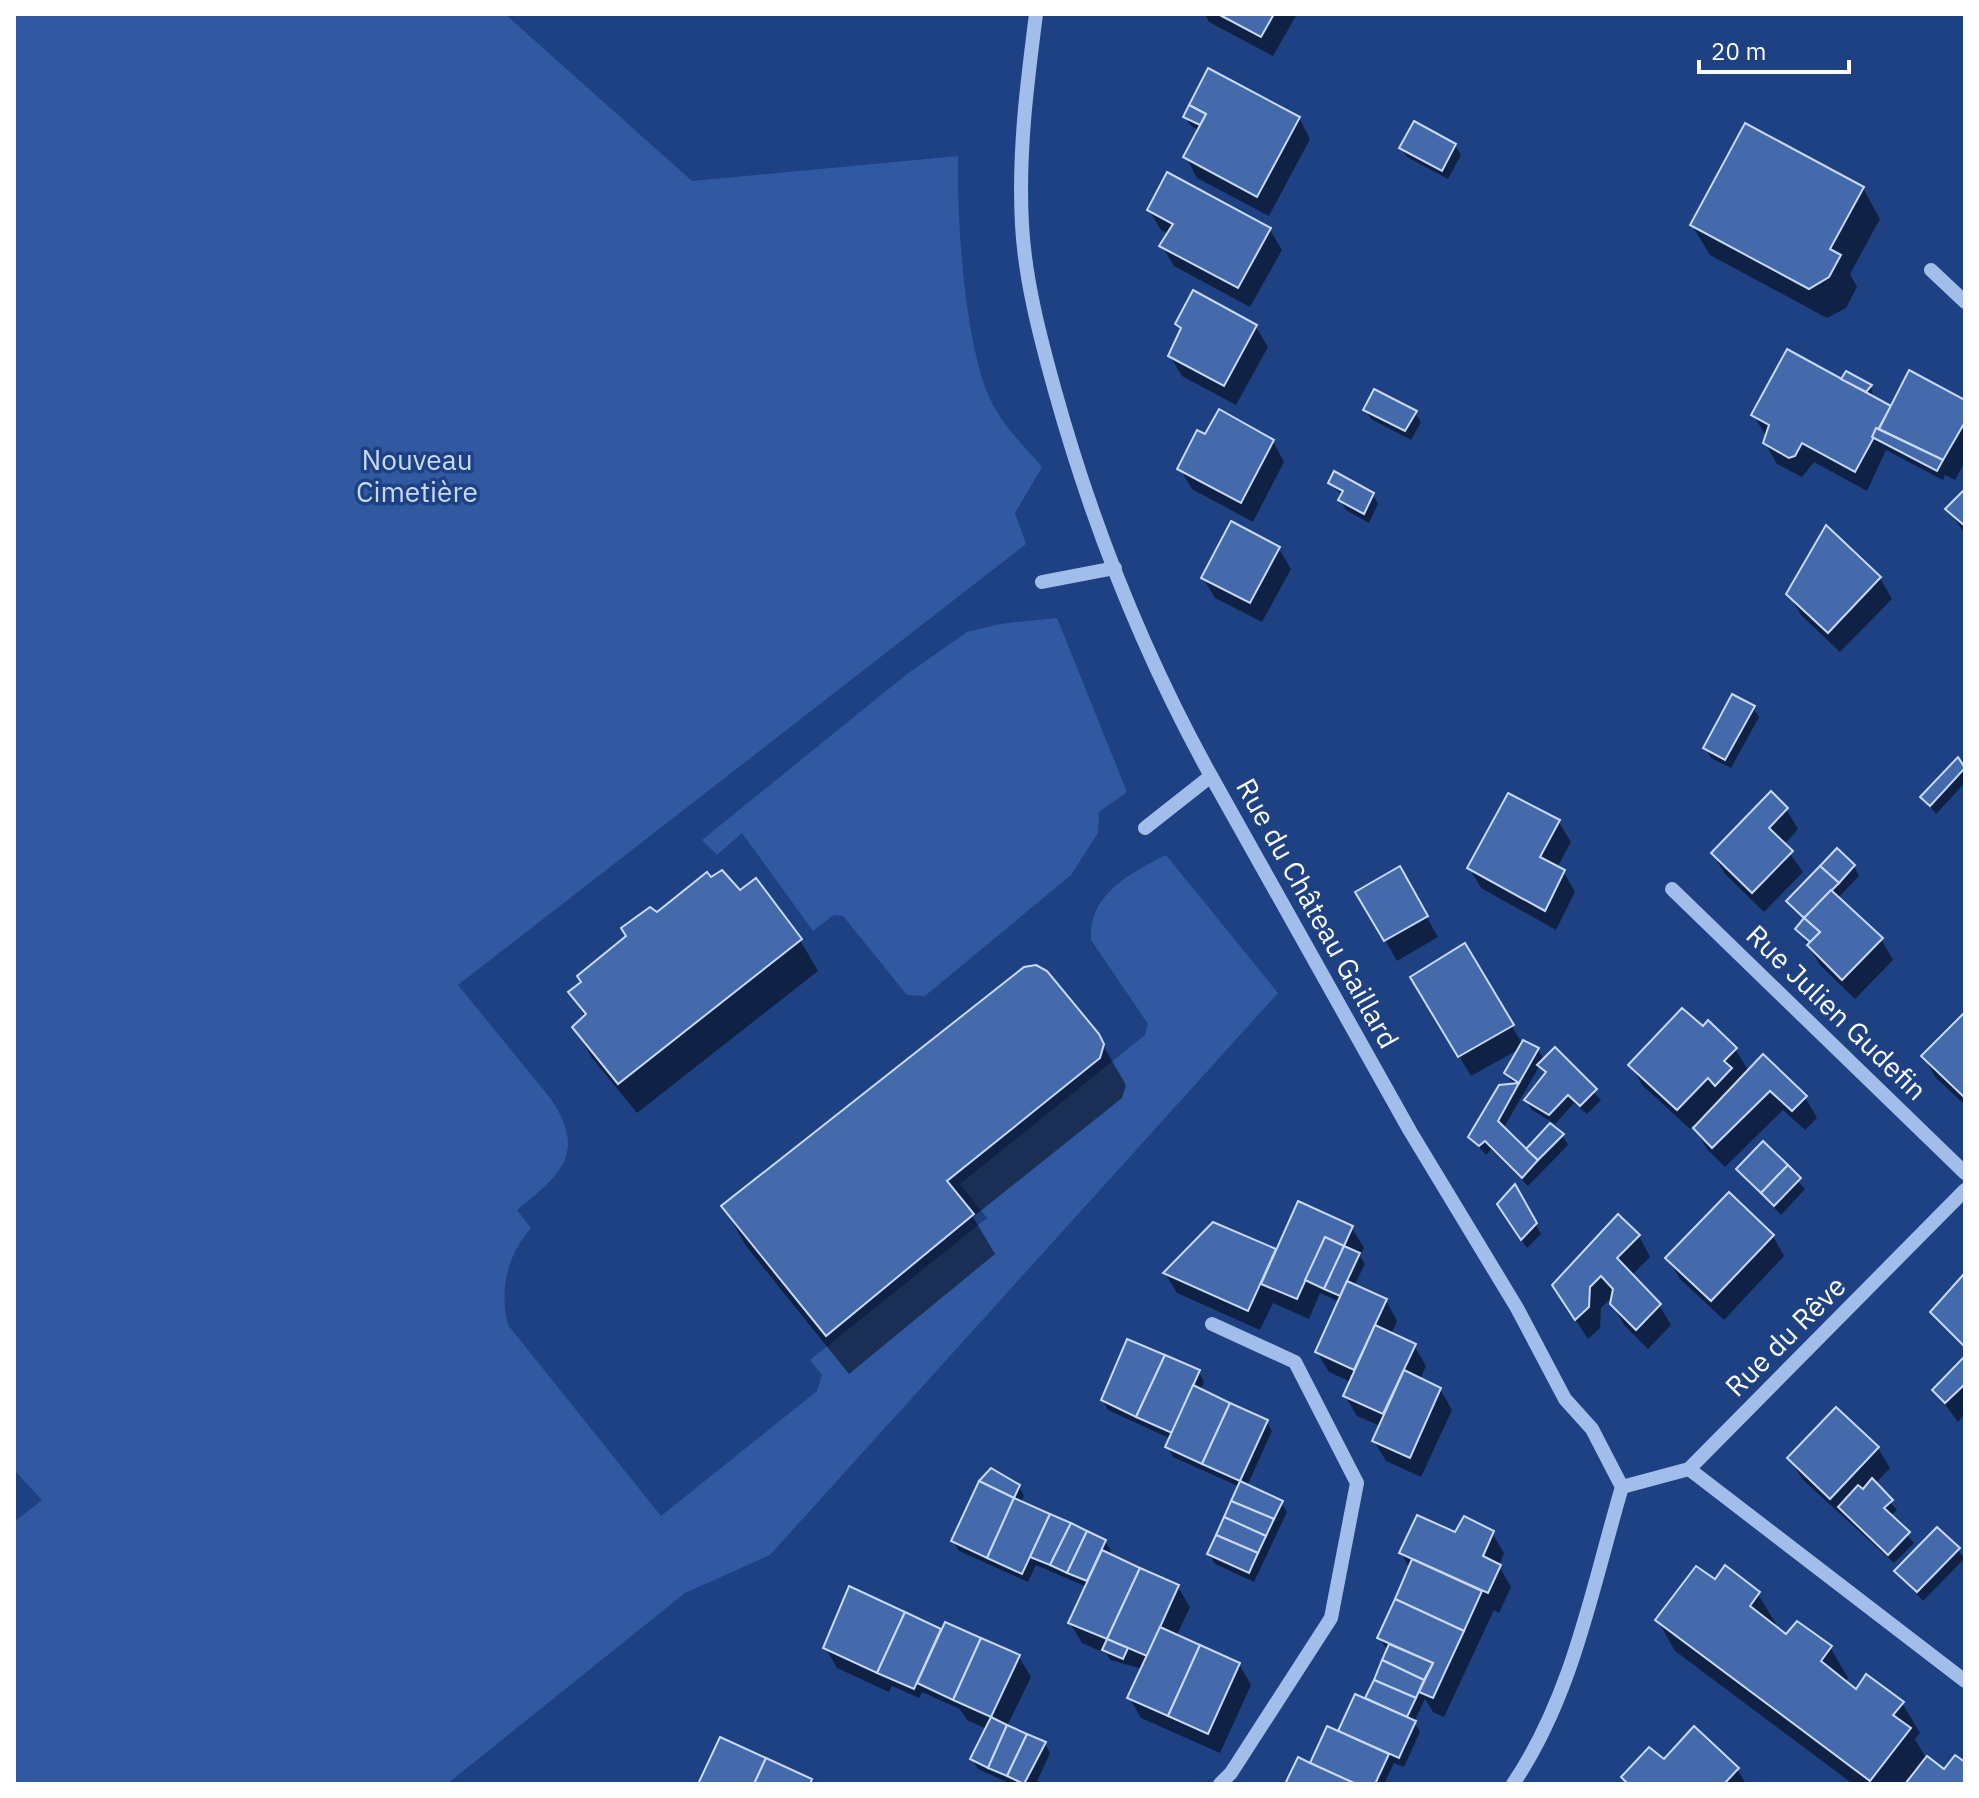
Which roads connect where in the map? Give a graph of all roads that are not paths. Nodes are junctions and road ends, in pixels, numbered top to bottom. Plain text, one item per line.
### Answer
1 (1036, 14) edge
2 (1931, 270) dead end
3 (1965, 302) edge
4 (1115, 568) junction
5 (1042, 582) dead end
6 (1211, 776) junction
7 (1145, 828) dead end
8 (1672, 889) dead end
9 (1965, 1173) edge
10 (1965, 1190) edge
11 (1212, 1324) dead end
12 (1689, 1469) junction
13 (1622, 1487) junction
14 (1965, 1681) edge
15 (1220, 1784) edge
16 (1513, 1784) edge

1 - 4 street, Rue du Château Gaillard
2 - 3 street
4 - 5 street
4 - 6 street, Rue du Château Gaillard
6 - 7 street
6 - 13 street, Rue du Château Gaillard
8 - 9 street, Rue Julien Gudefin
10 - 12 street, Rue du Rêve
11 - 15 street
12 - 13 street
12 - 14 street
13 - 16 street

